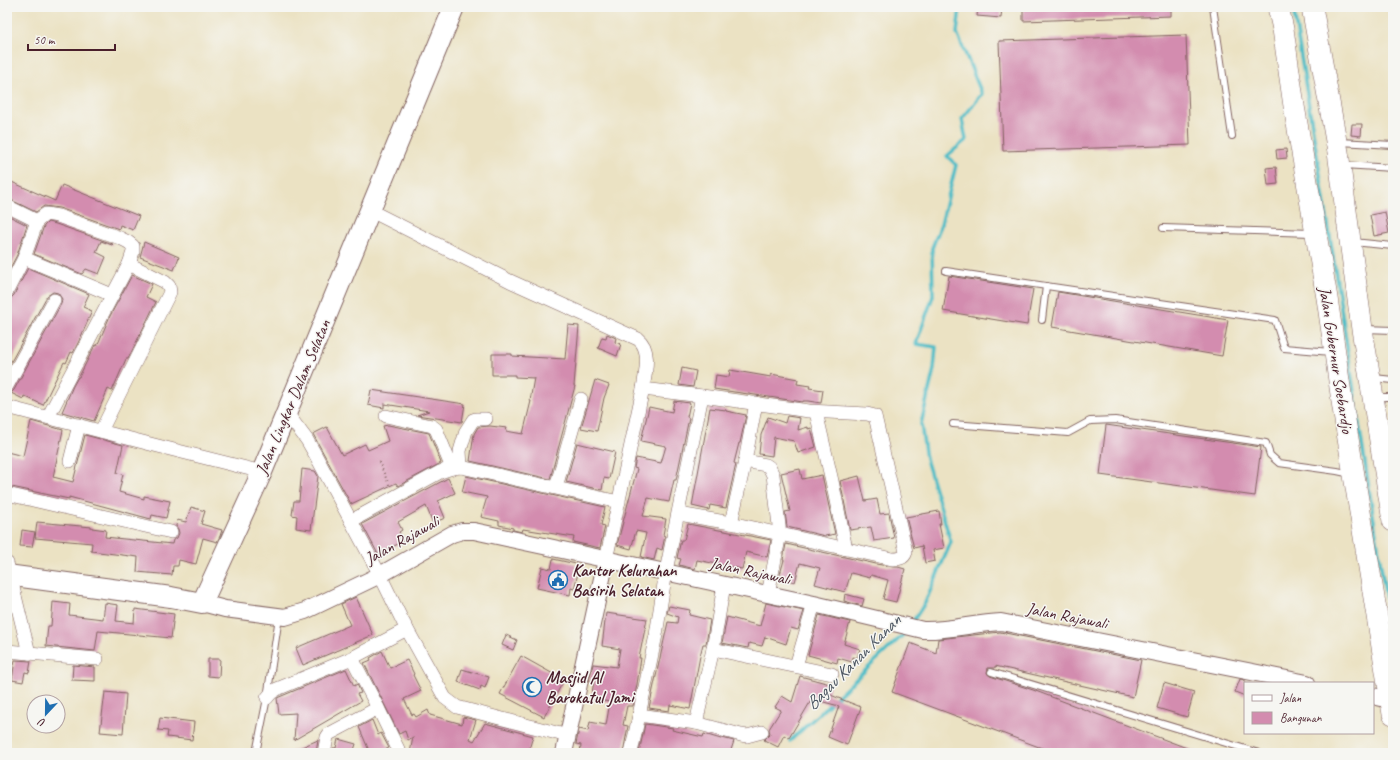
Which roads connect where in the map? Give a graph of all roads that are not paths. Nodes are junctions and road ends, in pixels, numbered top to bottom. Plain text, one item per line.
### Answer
1 (454, 7) edge
2 (1213, 7) edge
3 (1278, 7) edge
4 (1312, 7) edge
5 (1232, 136) dead end
6 (1336, 141) junction
7 (1393, 145) edge
8 (1340, 165) junction
9 (1393, 168) edge
10 (7, 206) edge
11 (371, 211) junction
12 (37, 221) junction
13 (1163, 228) dead end
14 (1316, 233) junction
15 (1350, 242) junction
16 (1393, 246) edge
17 (24, 258) junction
18 (129, 264) junction
19 (946, 271) dead end
20 (1046, 286) junction
21 (7, 291) edge
22 (112, 295) junction
23 (54, 300) dead end
24 (1042, 320) dead end
25 (1362, 329) junction
26 (1393, 330) edge
27 (1335, 353) junction
28 (1393, 380) edge
29 (7, 386) edge
30 (643, 389) junction
31 (1379, 391) edge
32 (702, 396) junction
33 (581, 399) dead end
34 (756, 403) junction
35 (7, 407) edge
36 (286, 412) junction
37 (816, 412) junction
38 (386, 416) dead end
39 (48, 417) junction
40 (486, 419) dead end
41 (953, 424) dead end
42 (79, 425) junction
43 (101, 432) junction
44 (70, 461) dead end
45 (745, 461) junction
46 (456, 468) junction
47 (262, 472) junction
48 (1354, 475) junction
49 (556, 487) junction
50 (7, 494) edge
51 (619, 502) junction
52 (679, 514) junction
53 (351, 521) junction
54 (1393, 521) edge
55 (731, 523) junction
56 (171, 532) dead end
57 (780, 534) junction
58 (846, 549) junction
59 (606, 560) junction
60 (8, 568) edge
61 (666, 572) junction
62 (380, 575) junction
63 (724, 585) junction
64 (768, 594) junction
65 (202, 603) junction
66 (814, 604) junction
67 (279, 616) junction
68 (407, 629) junction
69 (713, 649) junction
70 (7, 651) edge
71 (29, 653) junction
72 (352, 658) junction
73 (97, 659) dead end
74 (796, 666) junction
75 (991, 672) dead end
76 (832, 674) dead end
77 (1302, 682) edge
78 (267, 698) junction
79 (1385, 703) edge
80 (378, 708) junction
81 (639, 715) junction
82 (696, 723) junction
83 (762, 732) dead end
84 (568, 736) junction
85 (256, 753) edge
86 (324, 753) edge
87 (400, 753) edge
88 (564, 753) edge
89 (631, 753) edge
90 (1258, 753) edge

1 - 11 main road, Jalan Lingkar Dalam Selatan
2 - 5 lane
3 - 14 highway, Jalan Gubernur Soebardjo
4 - 6 highway, Jalan Gubernur Soebardjo
6 - 7 lane
6 - 8 highway, Jalan Gubernur Soebardjo
8 - 9 lane
8 - 15 highway, Jalan Gubernur Soebardjo
10 - 12 street
11 - 30 street
11 - 36 main road, Jalan Lingkar Dalam Selatan
12 - 17 street
12 - 18 street
13 - 14 lane
14 - 27 highway, Jalan Gubernur Soebardjo
15 - 16 lane
15 - 25 highway, Jalan Gubernur Soebardjo
17 - 21 street
17 - 22 street
18 - 22 street
18 - 43 street
19 - 20 lane
20 - 24 lane
20 - 27 lane
22 - 39 street
23 - 29 street
25 - 26 lane
25 - 31 highway, Jalan Gubernur Soebardjo
27 - 48 highway, Jalan Gubernur Soebardjo
28 - 31 lane
30 - 32 street
30 - 51 street
31 - 54 highway, Jalan Gubernur Soebardjo
32 - 34 street
32 - 52 street
33 - 49 street
34 - 37 street
34 - 45 street
35 - 39 street
36 - 47 main road, Jalan Lingkar Dalam Selatan
36 - 53 street
37 - 58 street
37 - 58 street
38 - 46 street
39 - 42 street
40 - 46 street
41 - 48 lane
42 - 43 street
42 - 44 street
43 - 47 street
45 - 55 street
45 - 57 street
46 - 49 street
46 - 53 street
47 - 65 main road, Jalan Lingkar Dalam Selatan
48 - 79 highway, Jalan Gubernur Soebardjo
49 - 51 street
50 - 56 street
51 - 59 street
52 - 55 street
52 - 61 street
53 - 62 street
55 - 57 street
57 - 58 street
57 - 64 street
59 - 61 street, Jalan Rajawali
59 - 62 street, Jalan Rajawali
59 - 84 street
60 - 65 main road
60 - 71 street
61 - 63 street, Jalan Rajawali
61 - 81 street
62 - 67 street, Jalan Rajawali
62 - 68 street
63 - 64 street, Jalan Rajawali
63 - 69 street
64 - 66 street, Jalan Rajawali
65 - 67 street, Jalan Rajawali
66 - 74 street
66 - 77 street, Jalan Rajawali
67 - 78 lane
68 - 72 street
68 - 84 street
69 - 74 street
69 - 82 street
70 - 71 street
71 - 73 street
72 - 78 street
72 - 80 street
74 - 76 street
75 - 90 lane
78 - 85 lane
80 - 86 street
80 - 87 street
81 - 82 street
81 - 89 street
82 - 83 street
84 - 88 street

